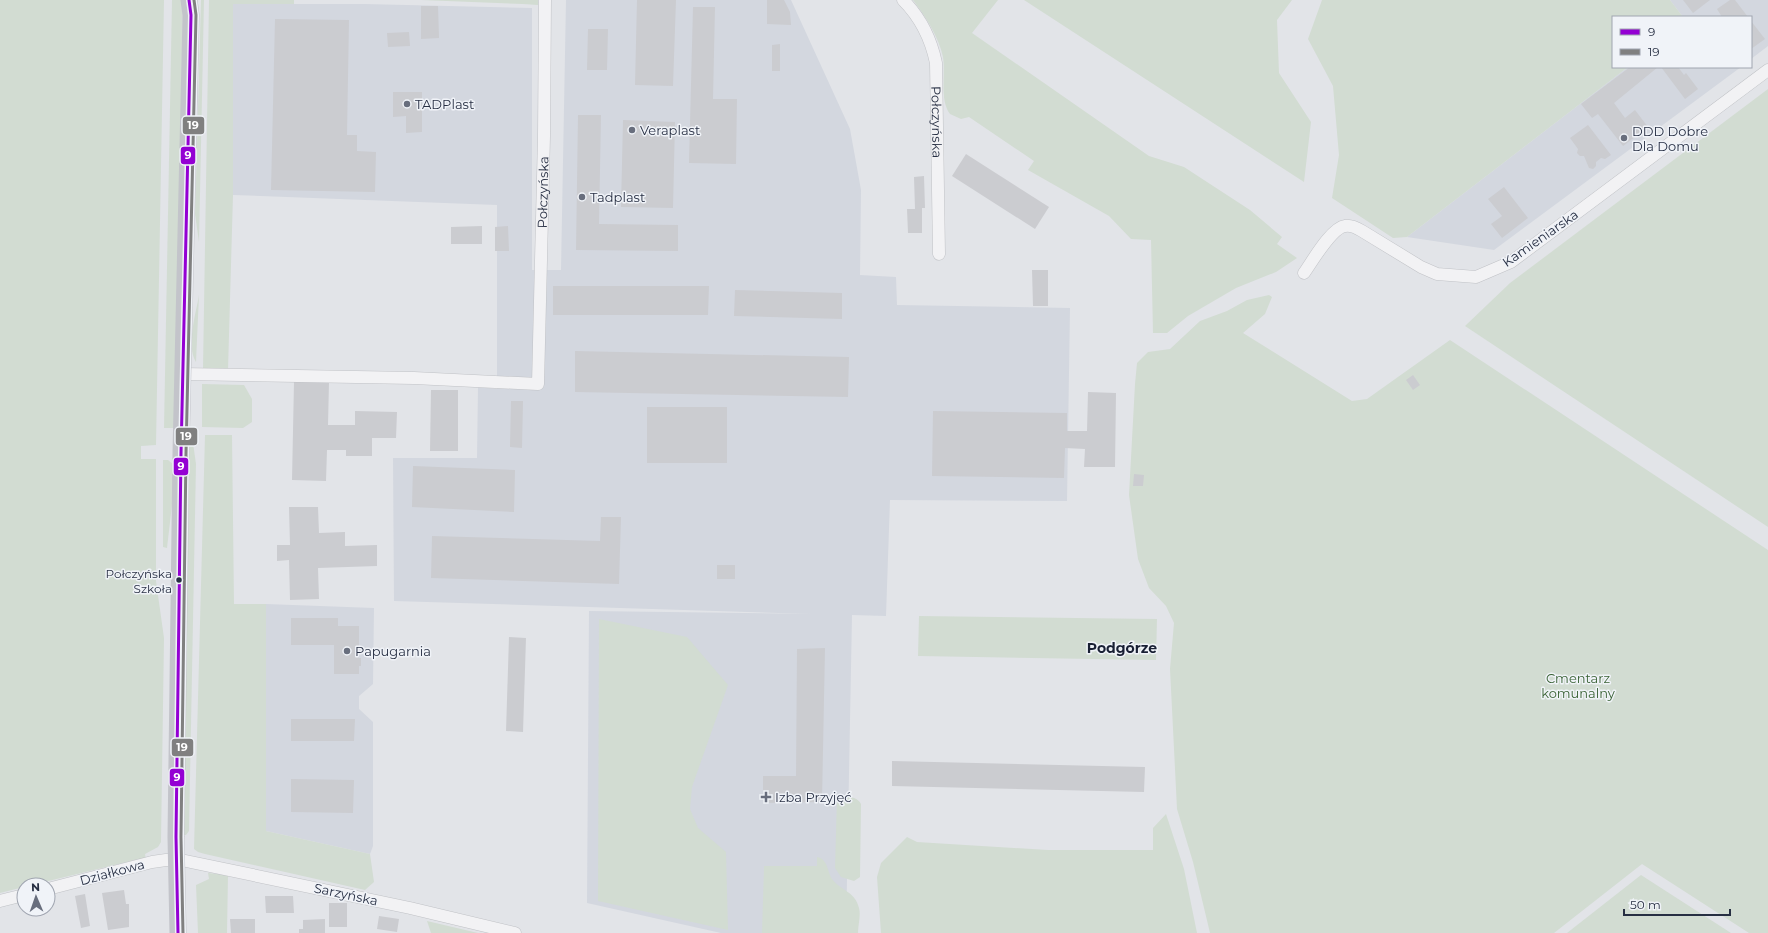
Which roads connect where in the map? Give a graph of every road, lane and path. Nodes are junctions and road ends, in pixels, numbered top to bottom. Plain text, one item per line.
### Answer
1 (545, 0) edge
2 (902, 0) edge
3 (191, 5) edge
4 (1768, 70) edge
5 (939, 254) dead end
6 (1304, 273) dead end
7 (183, 374) junction
8 (176, 860) junction
9 (56, 887) edge
10 (16, 897) edge
11 (0, 901) edge
12 (178, 933) edge
13 (515, 933) edge

1 - 7 street, Połczyńska
2 - 5 street, Połczyńska
3 - 7 main road
4 - 6 street, Kamieniarska
7 - 8 main road
8 - 9 street, Działkowa
8 - 12 main road
8 - 13 street, Sarzyńska
10 - 11 street

